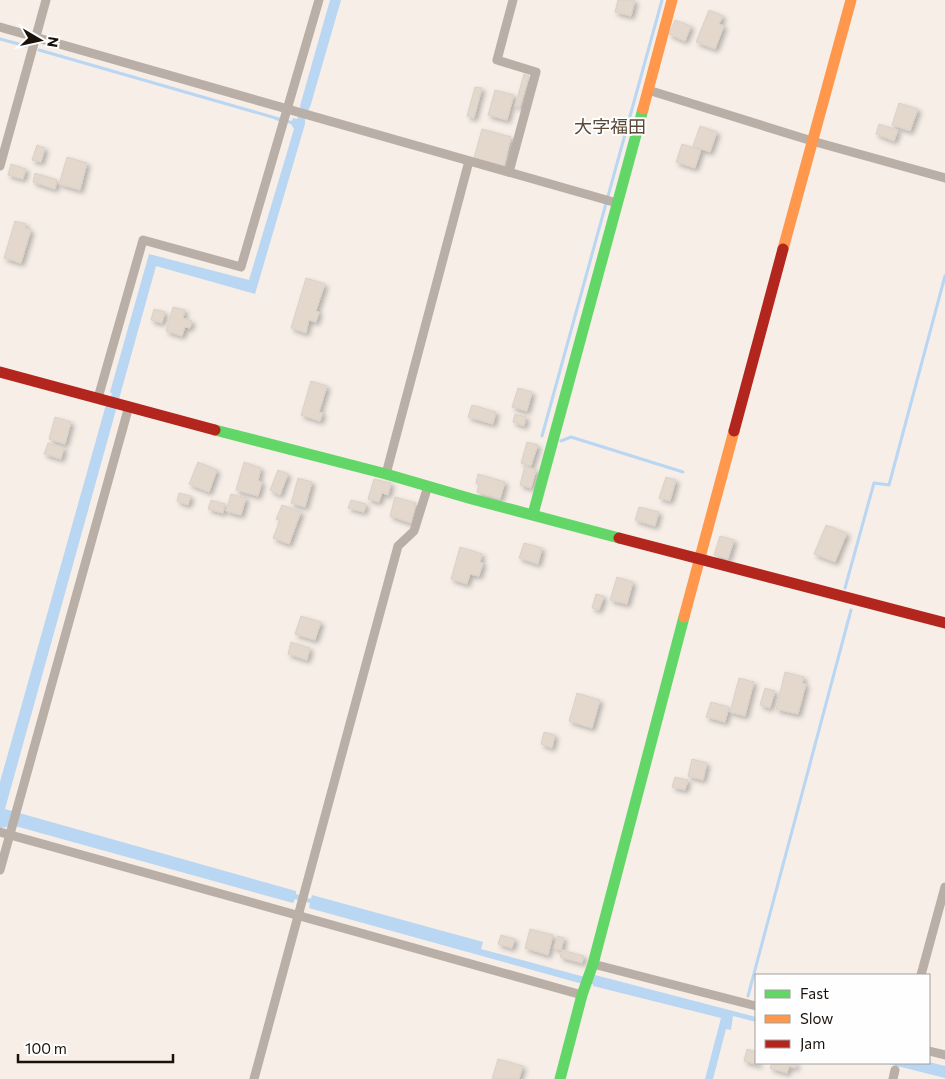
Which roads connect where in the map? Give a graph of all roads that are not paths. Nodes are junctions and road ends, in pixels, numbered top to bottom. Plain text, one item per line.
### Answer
1 (46, 0) edge
2 (319, 0) edge
3 (513, 0) edge
4 (672, 0) edge
5 (852, 0) edge
6 (0, 28) edge
7 (36, 38) junction
8 (648, 90) junction
9 (288, 115) junction
10 (812, 142) junction
11 (469, 161) junction
12 (0, 166) edge
13 (509, 172) junction
14 (945, 178) edge
15 (610, 201) junction
16 (0, 372) edge
17 (103, 399) junction
18 (124, 405) junction
19 (386, 474) junction
20 (428, 486) junction
21 (533, 514) junction
22 (700, 558) junction
23 (945, 623) edge
24 (0, 832) edge
25 (11, 832) junction
26 (0, 870) edge
27 (945, 887) edge
28 (298, 915) junction
29 (921, 974) edge
30 (588, 979) junction
31 (755, 1006) edge
32 (930, 1051) edge
33 (945, 1055) edge
34 (254, 1079) edge
35 (560, 1079) edge

1 - 7 street
2 - 9 street
3 - 13 street
4 - 8 street
5 - 10 street
6 - 7 street
7 - 9 street
7 - 12 street
8 - 10 street
8 - 15 street
9 - 11 street
9 - 17 street
10 - 14 street
10 - 22 street
11 - 13 street
11 - 19 street
13 - 15 street
15 - 21 street
16 - 17 street
17 - 18 street
18 - 19 street
18 - 25 street
19 - 20 street
20 - 21 street
20 - 28 street
21 - 22 street
22 - 23 street
22 - 30 street
24 - 25 street
25 - 26 street
25 - 28 street
27 - 29 street
28 - 30 street
28 - 34 street
30 - 31 street
30 - 35 street
32 - 33 street

